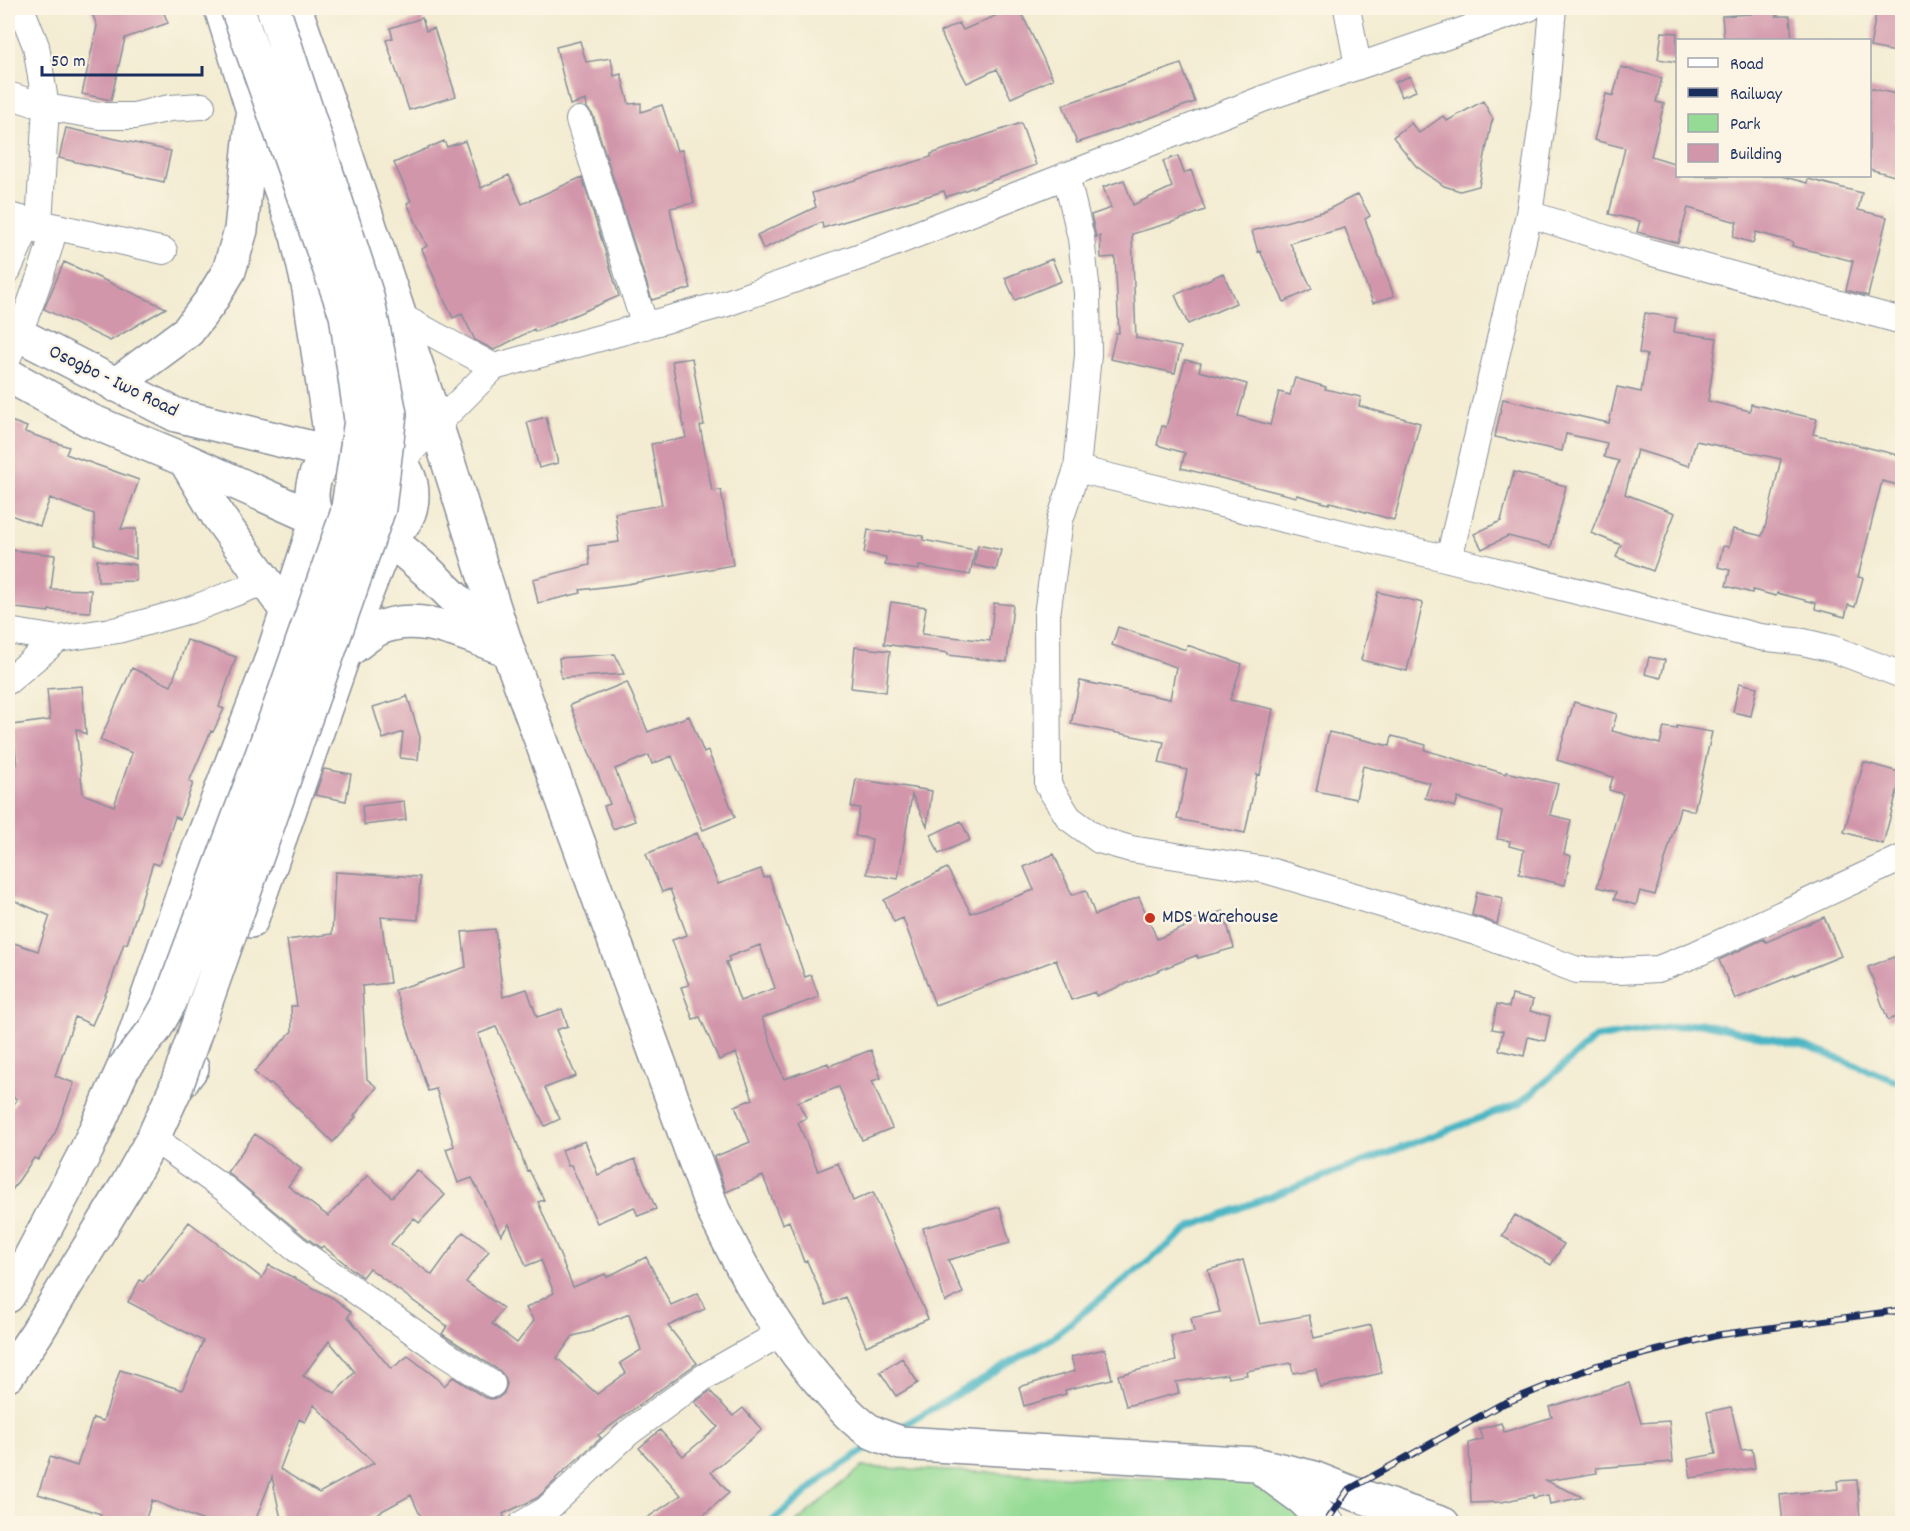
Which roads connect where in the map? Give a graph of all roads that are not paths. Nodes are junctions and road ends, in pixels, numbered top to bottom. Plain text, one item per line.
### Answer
1 (21, 8) edge
2 (221, 8) edge
3 (237, 8) edge
4 (273, 8) edge
5 (295, 8) edge
6 (1347, 8) edge
7 (1529, 8) edge
8 (1553, 8) edge
9 (1358, 66) junction
10 (8, 95) edge
11 (202, 106) dead end
12 (46, 107) junction
13 (253, 111) junction
14 (579, 120) dead end
15 (1066, 175) junction
16 (1529, 214) junction
17 (8, 216) edge
18 (39, 224) junction
19 (164, 251) dead end
20 (8, 270) edge
21 (1902, 321) edge
22 (645, 326) junction
23 (404, 327) junction
24 (11, 341) edge
25 (494, 367) junction
26 (8, 375) edge
27 (115, 384) junction
28 (437, 424) junction
29 (333, 453) junction
30 (185, 460) junction
31 (400, 462) junction
32 (1077, 469) junction
33 (454, 476) junction
34 (317, 519) junction
35 (388, 538) junction
36 (1449, 558) junction
37 (283, 593) junction
38 (358, 614) junction
39 (8, 631) edge
40 (58, 639) junction
41 (508, 650) junction
42 (346, 652) junction
43 (1902, 675) edge
44 (8, 681) edge
45 (1902, 858) edge
46 (123, 1069) junction
47 (174, 1090) junction
48 (153, 1138) junction
49 (12, 1279) edge
50 (781, 1333) junction
51 (8, 1375) edge
52 (492, 1384) dead end
53 (1255, 1464) junction
54 (1352, 1493) junction
55 (522, 1524) edge
56 (1328, 1524) edge
57 (1378, 1524) edge
58 (1443, 1524) edge

1 - 12 street
2 - 13 main road
3 - 46 main road, bridge
4 - 47 main road, bridge
5 - 23 main road
6 - 9 street
7 - 9 street
8 - 16 street
9 - 15 street
10 - 12 street
11 - 12 street
12 - 18 street
13 - 27 main road
13 - 29 main road
14 - 22 street
15 - 22 street
15 - 32 street
16 - 21 street
16 - 36 street
17 - 18 street
18 - 19 street
18 - 20 street
18 - 24 street
22 - 25 street
23 - 25 street
23 - 28 main road
23 - 31 main road
24 - 27 main road, Osogbo - Iwo Road
25 - 28 street
26 - 30 main road, Osogbo - Iwo Road
27 - 29 main road, Osogbo - Iwo Road
28 - 31 street
28 - 33 main road
29 - 31 main road
29 - 34 main road
30 - 34 main road, Osogbo - Iwo Road
30 - 37 main road
31 - 33 main road
31 - 35 main road
32 - 36 street
32 - 45 street
33 - 41 main road
34 - 35 main road
34 - 37 main road
35 - 38 main road
35 - 41 main road
36 - 43 street
37 - 38 main road
37 - 40 street
37 - 46 main road
38 - 42 main road
39 - 40 street
40 - 44 street
41 - 42 main road
41 - 50 main road
42 - 47 main road
46 - 49 main road
47 - 48 main road
48 - 51 main road
48 - 52 street
50 - 53 main road
50 - 55 street
53 - 54 main road
53 - 56 main road
54 - 57 main road
54 - 58 main road

